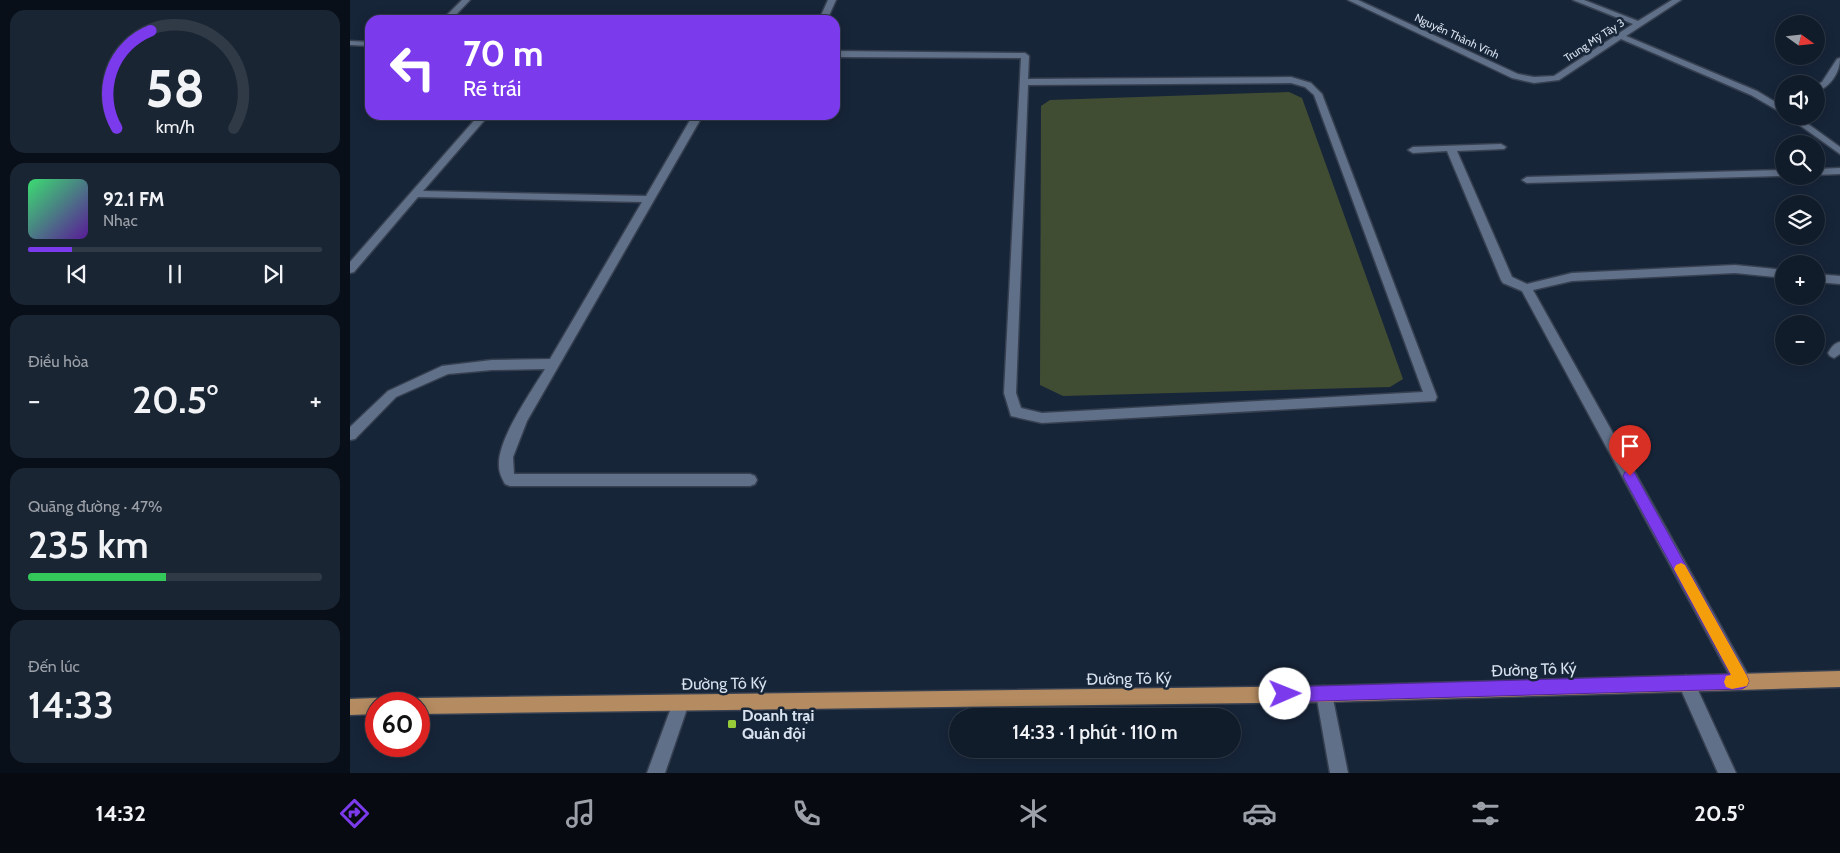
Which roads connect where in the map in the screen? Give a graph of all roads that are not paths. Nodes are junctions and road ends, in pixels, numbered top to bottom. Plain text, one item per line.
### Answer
1 (466, 0) edge
2 (832, 0) edge
3 (1352, 0) edge
4 (1578, 0) edge
5 (1678, 0) edge
6 (451, 15) edge
7 (825, 15) edge
8 (1639, 24) junction
9 (1622, 37) junction
10 (350, 43) edge
11 (365, 44) edge
12 (840, 54) edge
13 (1840, 61) edge
14 (1556, 78) joint
15 (1024, 82) junction
16 (1825, 84) edge
17 (1775, 104) edge
18 (480, 120) edge
19 (695, 120) edge
20 (1804, 125) edge
21 (1501, 147) dead end
22 (1451, 148) junction
23 (1413, 150) dead end
24 (1840, 151) edge
25 (1840, 171) edge
26 (1825, 172) edge
27 (1775, 173) edge
28 (1527, 180) dead end
29 (416, 194) junction
30 (651, 199) junction
31 (350, 269) edge
32 (1775, 273) edge
33 (1825, 279) edge
34 (1840, 280) edge
35 (1526, 288) junction
36 (554, 364) junction
37 (350, 435) edge
38 (750, 480) dead end
39 (1840, 680) edge
40 (1742, 681) junction
41 (1686, 683) junction
42 (1324, 694) junction
43 (681, 703) junction
44 (365, 706) edge
45 (430, 706) edge
46 (350, 707) edge
47 (656, 773) edge
48 (1338, 773) edge
49 (1727, 773) edge

1 - 6 street
2 - 7 street
3 - 14 street, Nguyễn Thành Vĩnh
4 - 8 street, Trung Mỹ Tây 3
5 - 8 street
8 - 9 street, Trung Mỹ Tây 3
9 - 14 street, Trung Mỹ Tây 3
9 - 17 street
10 - 11 street
12 - 15 street
13 - 16 street
15 - 15 street
18 - 29 street
19 - 30 street
20 - 24 street
21 - 22 street
22 - 23 street
22 - 35 street
25 - 26 street
27 - 28 street
29 - 30 street
29 - 31 street
30 - 36 street
32 - 35 street
33 - 34 street
35 - 40 street
36 - 37 street
36 - 38 street
39 - 40 main road, Đường Tô Ký
40 - 41 main road, Đường Tô Ký
41 - 42 main road, Đường Tô Ký
41 - 49 street
42 - 43 main road, Đường Tô Ký
42 - 48 street
43 - 45 main road, Đường Tô Ký
43 - 47 street
44 - 46 main road

